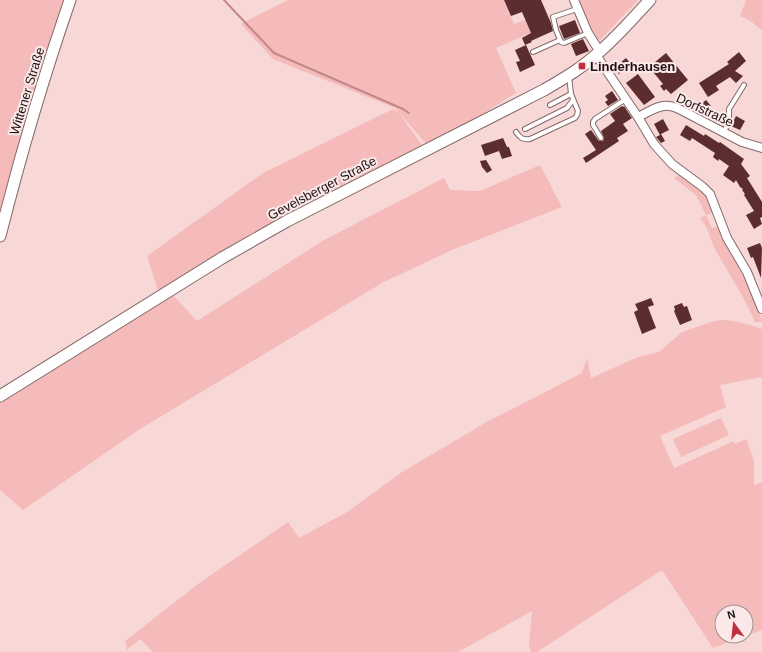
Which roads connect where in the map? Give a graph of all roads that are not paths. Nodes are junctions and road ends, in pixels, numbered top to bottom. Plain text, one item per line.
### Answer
1 (70, 0) edge
2 (574, 0) edge
3 (650, 0) edge
4 (578, 9) junction
5 (588, 33) junction
6 (560, 40) junction
7 (533, 52) dead end
8 (598, 54) junction
9 (569, 75) junction
10 (744, 85) dead end
11 (571, 94) junction
12 (626, 99) junction
13 (574, 100) junction
14 (550, 105) dead end
15 (638, 117) junction
16 (525, 129) dead end
17 (516, 132) dead end
18 (724, 132) junction
19 (601, 138) dead end
20 (762, 148) edge
21 (0, 236) edge
22 (762, 309) edge
23 (0, 396) edge

1 - 21 main road, Wittener Straße
2 - 4 street
3 - 8 main road, Gevelsberger Straße
4 - 5 street
4 - 6 lane
5 - 6 lane
5 - 8 street
6 - 7 lane
8 - 9 main road, Gevelsberger Straße
8 - 12 street
9 - 11 lane
9 - 23 main road, Gevelsberger Straße
10 - 18 lane
11 - 13 lane
11 - 14 lane
12 - 15 street
12 - 19 lane
13 - 16 lane
13 - 17 lane
15 - 18 street, Dorfstraße
15 - 22 street
18 - 20 street, Dorfstraße

